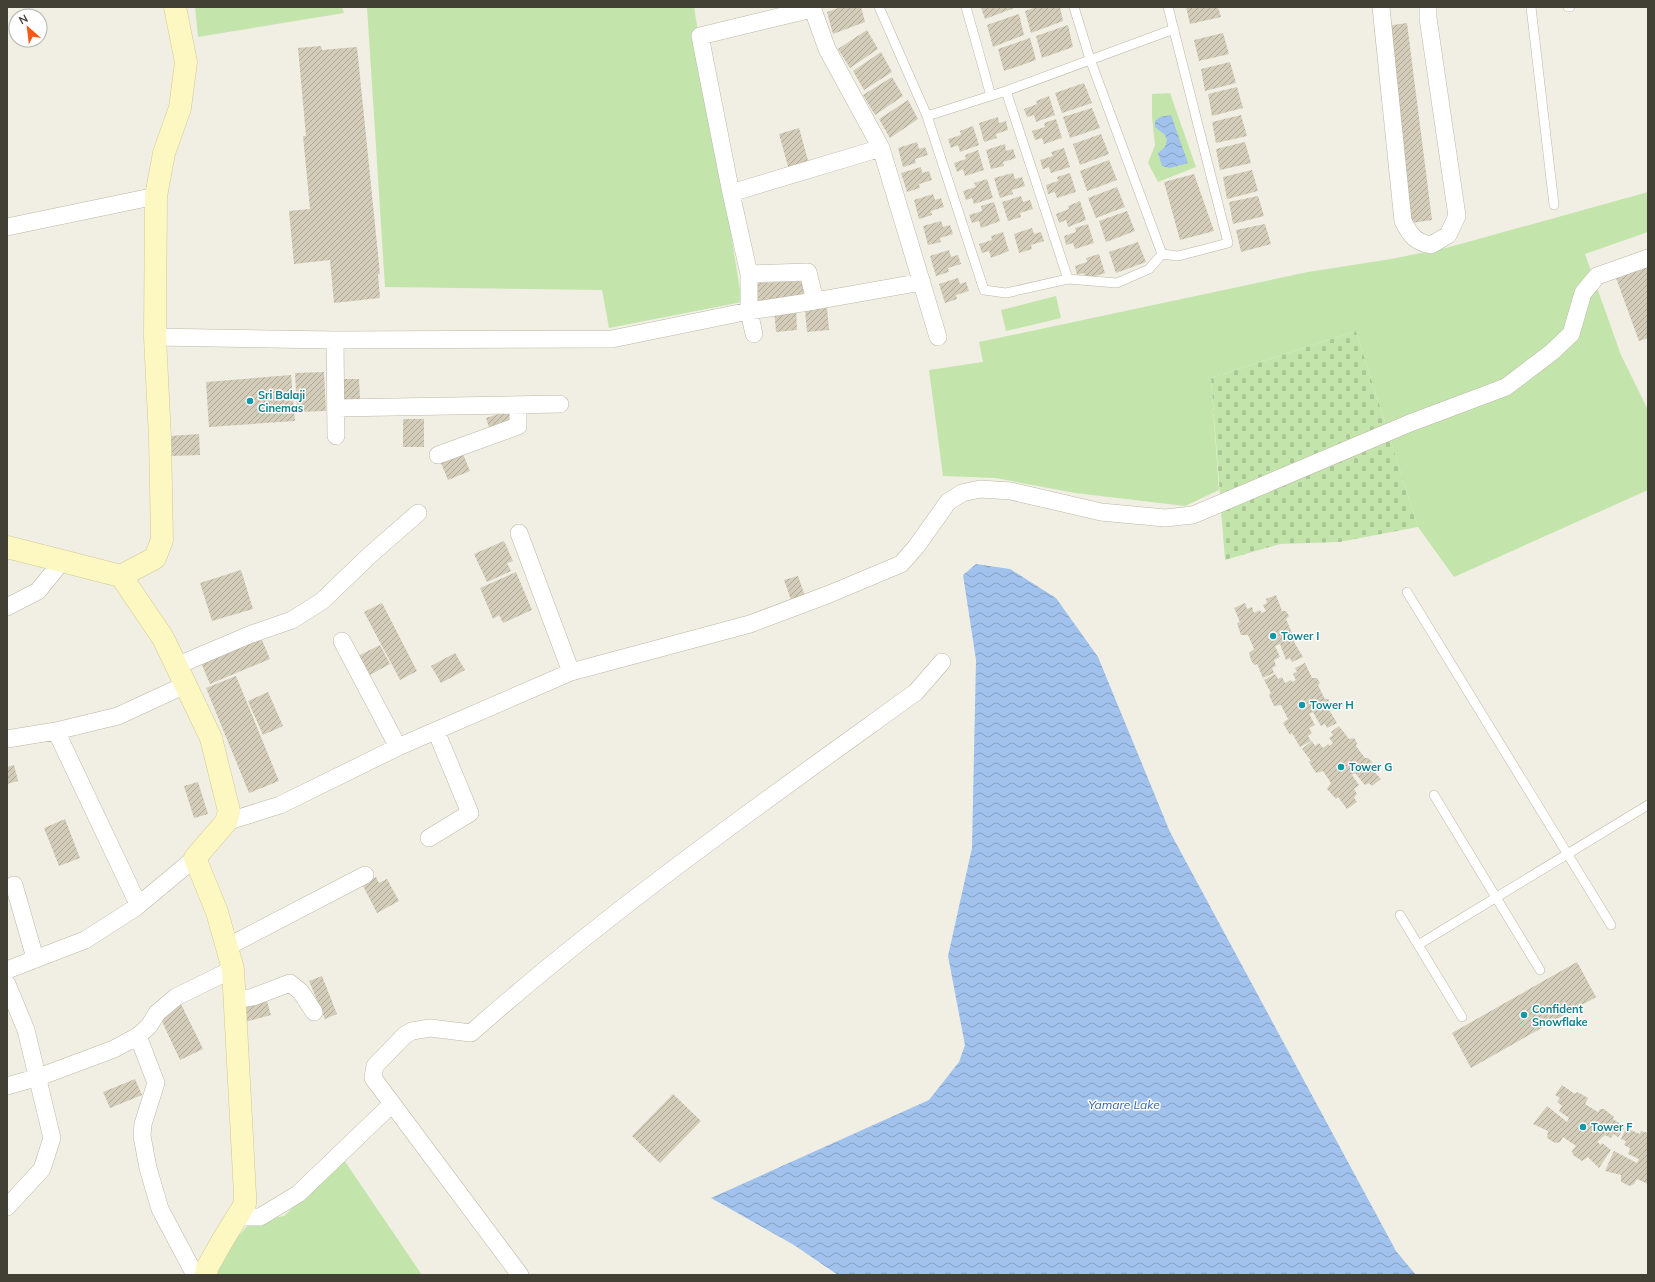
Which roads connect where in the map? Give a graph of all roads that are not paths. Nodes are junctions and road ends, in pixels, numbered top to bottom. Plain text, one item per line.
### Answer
1 (175, 7) edge
2 (879, 7) edge
3 (966, 7) edge
4 (1074, 7) edge
5 (1168, 7) edge
6 (1381, 7) edge
7 (1428, 7) edge
8 (1531, 7) edge
9 (812, 8) edge
10 (1174, 29) junction
11 (1090, 59) junction
12 (1006, 91) junction
13 (991, 96) junction
14 (927, 116) junction
15 (881, 148) junction
16 (731, 193) junction
17 (156, 196) junction
18 (1554, 205) dead end
19 (7, 227) edge
20 (1162, 254) junction
21 (1648, 258) edge
22 (749, 274) junction
23 (1068, 279) junction
24 (922, 282) junction
25 (815, 301) junction
26 (749, 311) junction
27 (754, 334) dead end
28 (155, 337) junction
29 (938, 337) dead end
30 (335, 340) junction
31 (560, 404) dead end
32 (518, 405) junction
33 (336, 408) junction
34 (336, 436) dead end
35 (438, 455) dead end
36 (418, 513) dead end
37 (519, 533) dead end
38 (7, 546) edge
39 (63, 560) junction
40 (121, 576) junction
41 (1407, 592) dead end
42 (7, 607) edge
43 (342, 641) dead end
44 (942, 662) dead end
45 (571, 672) junction
46 (181, 675) junction
47 (56, 731) junction
48 (436, 731) junction
49 (7, 739) edge
50 (398, 747) junction
51 (1434, 795) dead end
52 (1648, 805) edge
53 (226, 822) junction
54 (429, 838) dead end
55 (1568, 854) junction
56 (195, 858) junction
57 (365, 875) dead end
58 (14, 885) dead end
59 (1496, 898) junction
60 (138, 904) junction
61 (1400, 915) dead end
62 (1611, 925) dead end
63 (1418, 945) junction
64 (227, 947) junction
65 (35, 958) junction
66 (233, 969) junction
67 (7, 970) edge
68 (1540, 970) dead end
69 (7, 984) edge
70 (236, 1000) junction
71 (314, 1012) dead end
72 (1462, 1017) dead end
73 (138, 1036) junction
74 (39, 1077) junction
75 (7, 1086) edge
76 (392, 1104) junction
77 (7, 1207) edge
78 (237, 1217) junction
79 (195, 1275) edge
80 (206, 1275) edge
81 (520, 1275) edge

1 - 17 street
2 - 14 lane
3 - 13 lane
4 - 11 lane
5 - 10 lane
6 - 7 street
8 - 18 lane
9 - 15 street
9 - 16 street
10 - 11 lane
10 - 20 lane
11 - 12 lane
11 - 20 lane
12 - 13 lane
12 - 23 lane
13 - 14 lane
14 - 23 lane
15 - 16 street
15 - 24 street
16 - 22 street
17 - 19 street
17 - 28 street
20 - 23 lane
21 - 45 street
22 - 25 street
22 - 26 street
24 - 25 street
24 - 29 street
25 - 26 street
26 - 27 street
26 - 30 street
28 - 30 street
28 - 40 street
30 - 33 street
31 - 32 street
32 - 33 street
32 - 35 street
33 - 34 street
36 - 46 street
37 - 45 street
38 - 39 street
39 - 40 street
39 - 42 street
40 - 46 street
41 - 55 lane
43 - 50 street
44 - 76 street
45 - 48 street
46 - 47 street
46 - 53 street
47 - 49 street
47 - 60 street
48 - 50 street
48 - 54 street
50 - 53 street
51 - 59 lane
52 - 55 lane
53 - 56 street
55 - 59 lane
55 - 62 lane
56 - 60 street
56 - 64 street
57 - 64 street
58 - 65 street
59 - 63 lane
59 - 68 lane
60 - 65 street
61 - 63 lane
63 - 72 lane
64 - 66 street
65 - 67 street
66 - 70 street
66 - 73 street
69 - 74 street
70 - 71 street
70 - 78 street
73 - 74 street
73 - 79 street
74 - 75 street
74 - 77 street
76 - 78 street
76 - 81 street
78 - 80 street

